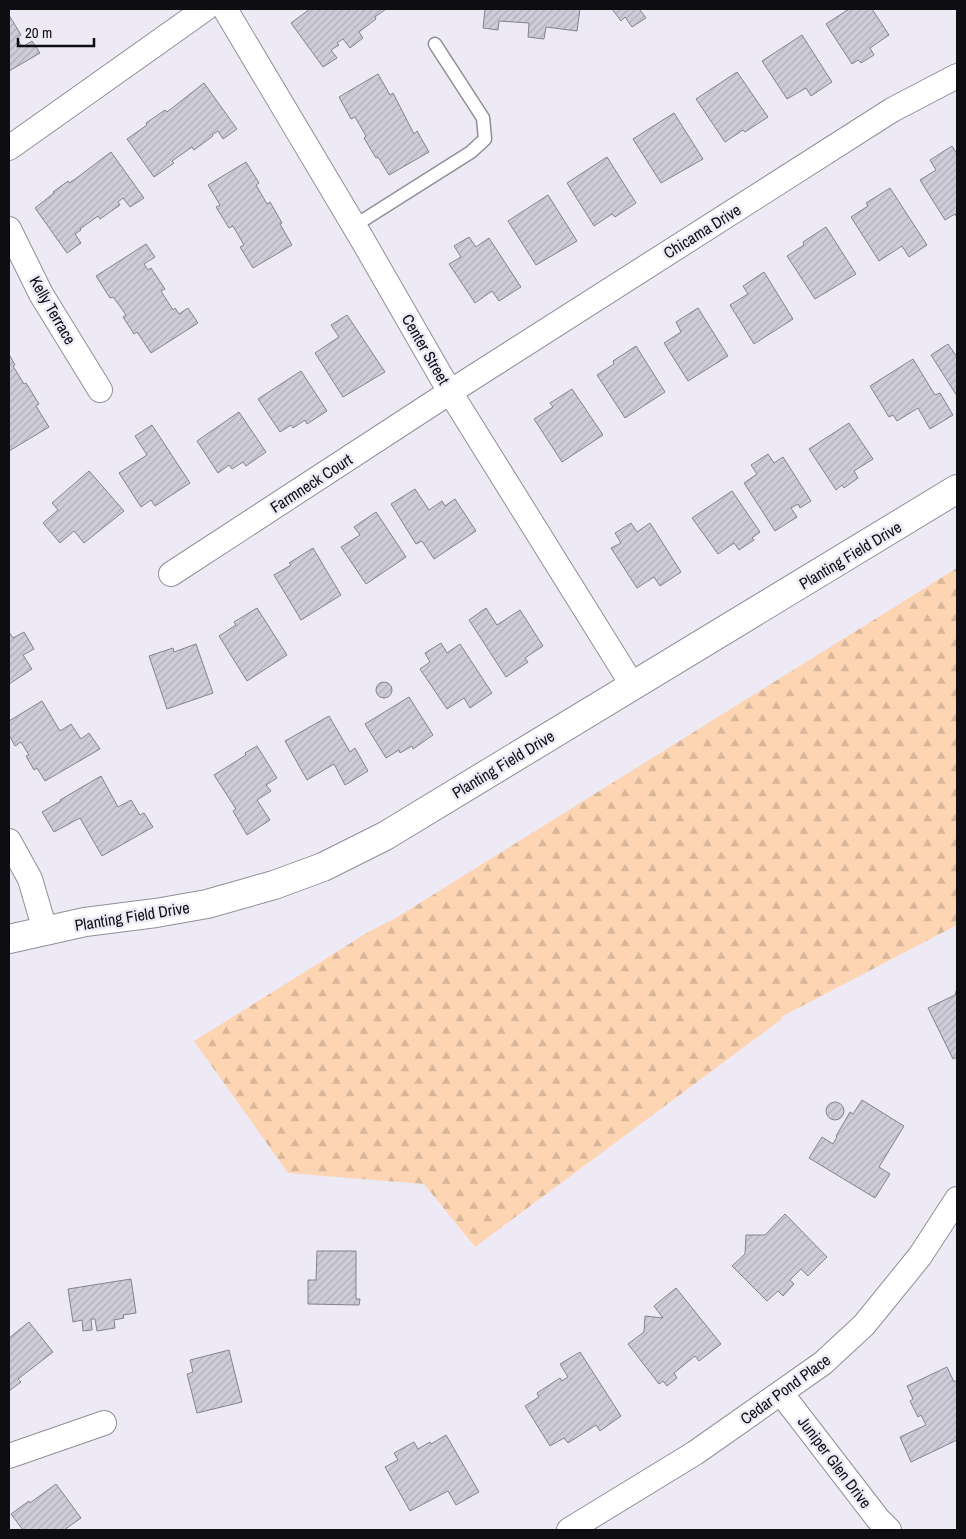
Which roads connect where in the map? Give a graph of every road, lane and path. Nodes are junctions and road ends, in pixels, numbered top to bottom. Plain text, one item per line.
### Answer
1 (205, 9) edge
2 (225, 9) edge
3 (435, 44) dead end
4 (957, 76) edge
5 (9, 148) edge
6 (354, 226) junction
7 (9, 229) edge
8 (100, 390) dead end
9 (450, 392) junction
10 (957, 489) edge
11 (171, 574) dead end
12 (633, 686) junction
13 (9, 841) edge
14 (45, 930) junction
15 (9, 939) edge
16 (957, 1199) edge
17 (781, 1393) junction
18 (104, 1422) dead end
19 (9, 1456) edge
20 (568, 1530) edge
21 (889, 1530) edge

1 - 5 street
2 - 6 street, Center Street
3 - 6 lane
4 - 9 street, Chicama Drive
6 - 9 street, Center Street
7 - 8 street, Kelly Terrace
9 - 11 street, Farmneck Court
9 - 12 street, Center Street
10 - 12 street, Planting Field Drive
12 - 14 street, Planting Field Drive
13 - 14 street
14 - 15 street, Planting Field Drive
16 - 17 street, Cedar Pond Place
17 - 20 street, Cedar Pond Place
17 - 21 street, Juniper Glen Drive
18 - 19 street

